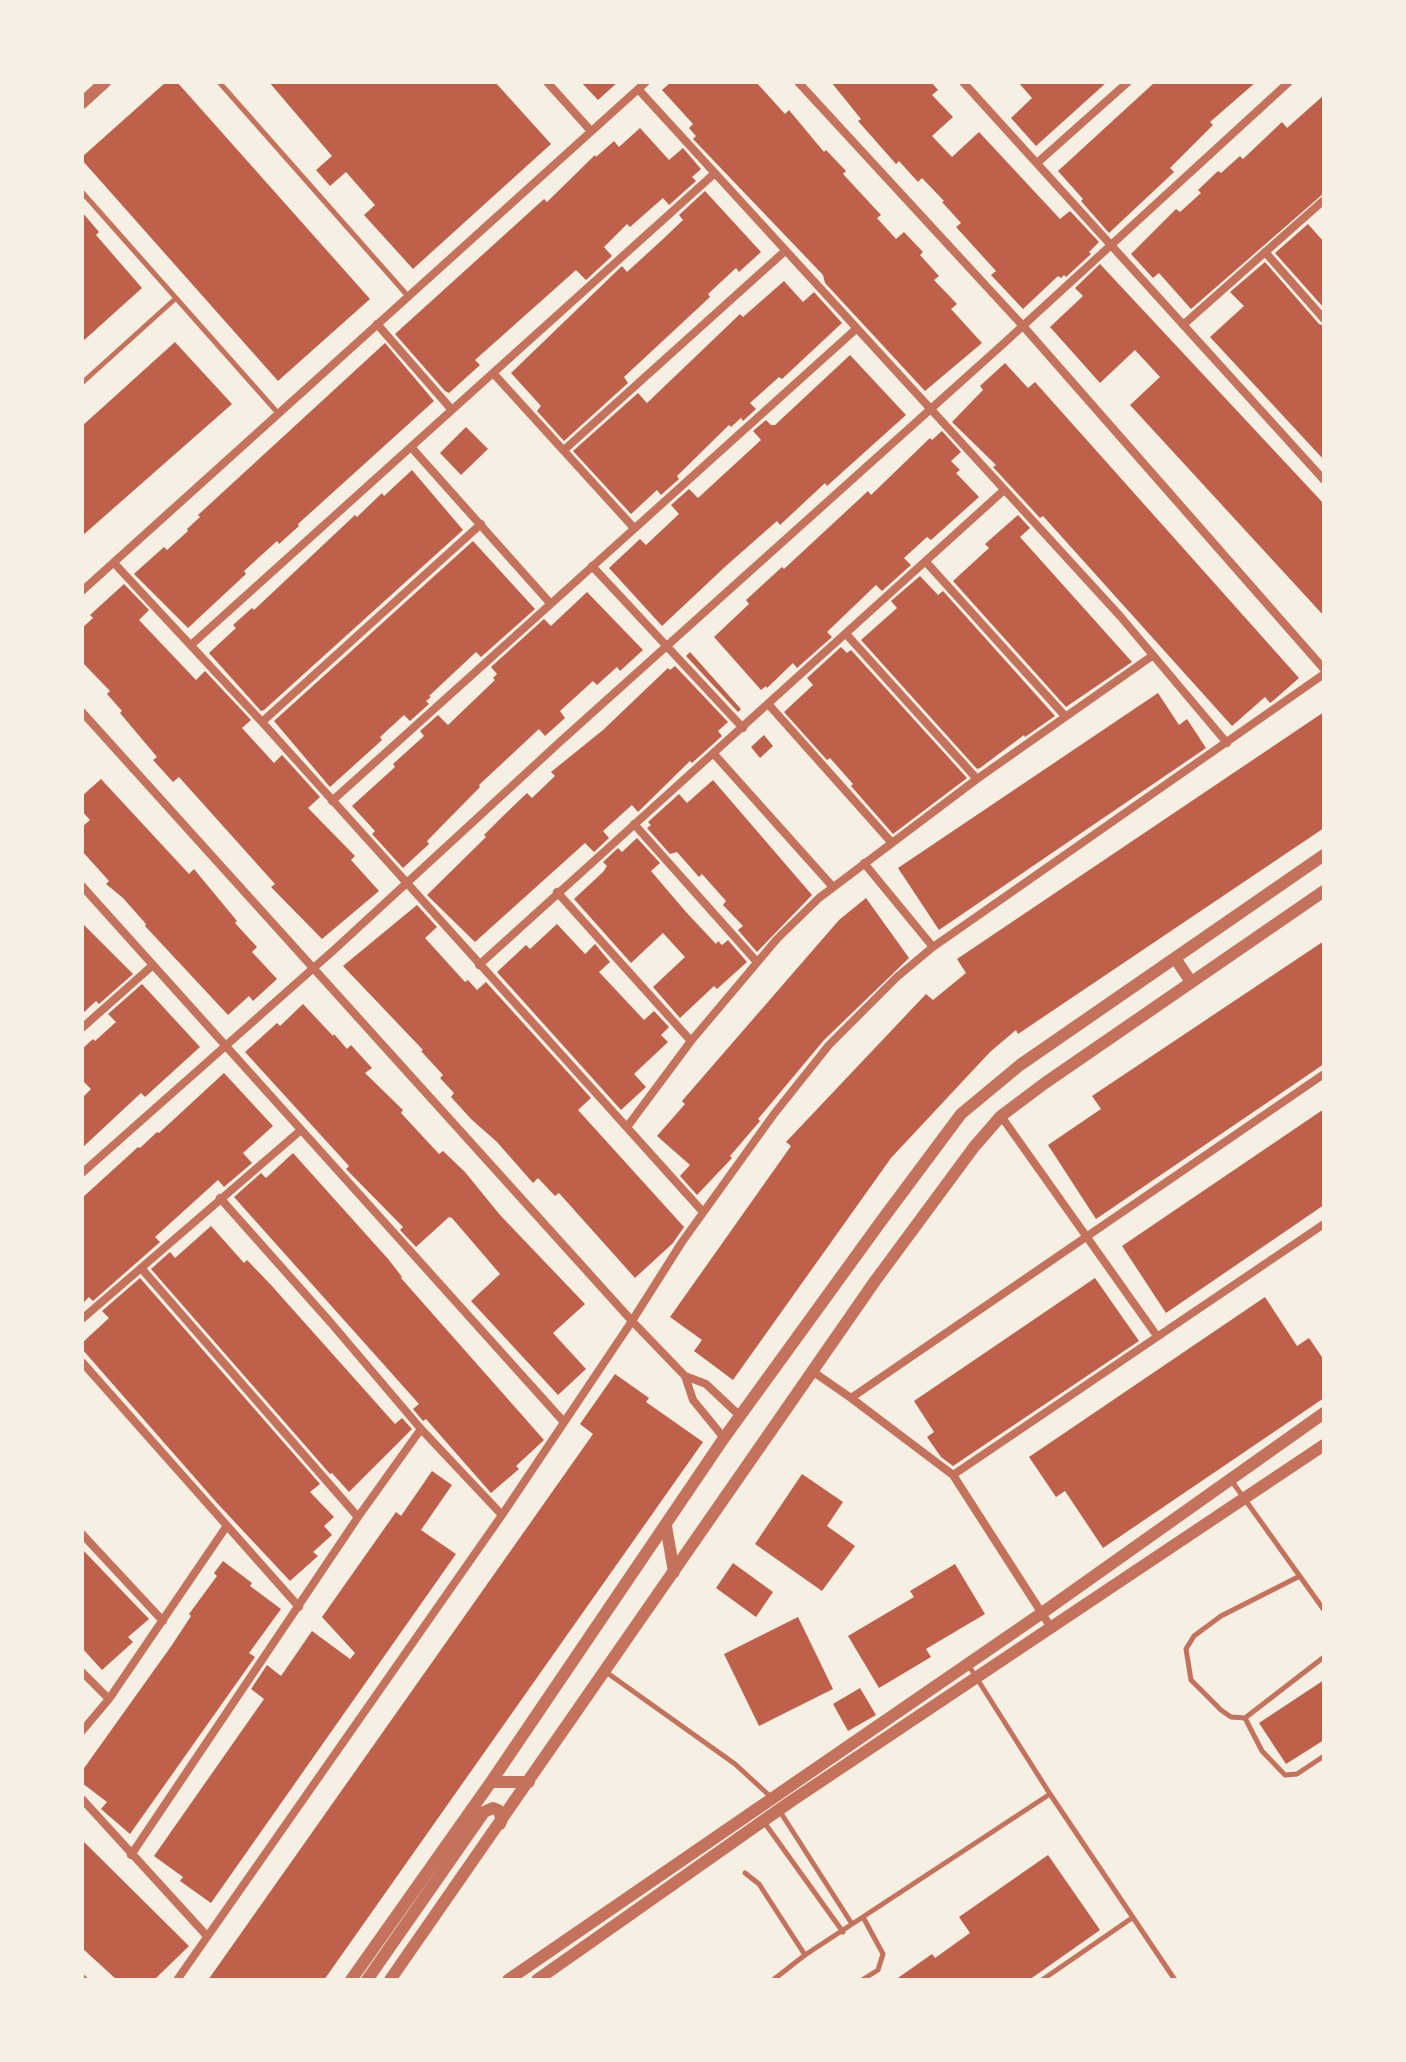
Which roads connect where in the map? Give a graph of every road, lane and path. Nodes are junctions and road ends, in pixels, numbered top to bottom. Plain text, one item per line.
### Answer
1 (105, 82) edge
2 (219, 82) edge
3 (547, 82) edge
4 (646, 82) edge
5 (798, 82) edge
6 (1128, 82) edge
7 (1289, 82) edge
8 (969, 84) edge
9 (638, 89) junction
10 (82, 103) edge
11 (591, 131) junction
12 (1037, 163) junction
13 (715, 173) junction
14 (82, 192) edge
15 (1324, 200) edge
16 (1111, 243) junction
17 (785, 251) junction
18 (1265, 252) junction
19 (407, 295) junction
20 (175, 299) junction
21 (1324, 319) edge
22 (377, 324) junction
23 (1183, 325) junction
24 (1023, 326) junction
25 (856, 329) junction
26 (493, 373) junction
27 (82, 383) edge
28 (930, 409) junction
29 (452, 410) junction
30 (277, 412) junction
31 (411, 447) junction
32 (564, 450) junction
33 (1324, 480) edge
34 (1003, 491) junction
35 (481, 524) junction
36 (634, 528) junction
37 (926, 562) junction
38 (114, 563) junction
39 (592, 566) junction
40 (82, 591) edge
41 (550, 603) junction
42 (847, 635) junction
43 (191, 645) junction
44 (667, 647) junction
45 (1152, 656) junction
46 (1324, 672) edge
47 (769, 705) junction
48 (82, 712) edge
49 (1065, 716) junction
50 (262, 722) junction
51 (743, 728) junction
52 (1227, 743) junction
53 (714, 754) junction
54 (977, 779) junction
55 (332, 801) junction
56 (634, 824) junction
57 (892, 843) junction
58 (1324, 855) edge
59 (864, 863) junction
60 (407, 884) junction
61 (82, 886) edge
62 (833, 887) junction
63 (1324, 891) edge
64 (557, 892) junction
65 (933, 947) junction
66 (1175, 958) junction
67 (757, 962) junction
68 (153, 965) junction
69 (479, 965) junction
70 (313, 968) junction
71 (1191, 982) junction
72 (82, 1028) edge
73 (691, 1041) junction
74 (227, 1045) junction
75 (1324, 1074) edge
76 (1001, 1116) junction
77 (627, 1127) junction
78 (301, 1130) junction
79 (82, 1173) edge
80 (220, 1198) junction
81 (703, 1212) junction
82 (1324, 1224) edge
83 (1086, 1235) junction
84 (141, 1268) junction
85 (82, 1319) edge
86 (632, 1321) junction
87 (1157, 1336) junction
88 (82, 1362) edge
89 (812, 1371) junction
90 (685, 1376) junction
91 (851, 1398) junction
92 (1324, 1413) edge
93 (740, 1416) junction
94 (563, 1421) junction
95 (421, 1429) junction
96 (724, 1438) junction
97 (1324, 1445) edge
98 (953, 1475) junction
99 (1230, 1479) junction
100 (1244, 1499) junction
101 (502, 1515) junction
102 (358, 1517) junction
103 (666, 1526) junction
104 (226, 1527) junction
105 (82, 1534) edge
106 (674, 1572) junction
107 (1298, 1577) junction
108 (299, 1607) junction
109 (1324, 1610) edge
110 (1042, 1613) junction
111 (163, 1621) junction
112 (1052, 1629) junction
113 (1324, 1657) edge
114 (968, 1663) junction
115 (82, 1672) edge
116 (606, 1672) junction
117 (976, 1677) junction
118 (109, 1699) junction
119 (1245, 1718) junction
120 (82, 1731) edge
121 (1324, 1756) edge
122 (491, 1782) junction
123 (529, 1782) junction
124 (1050, 1794) junction
125 (771, 1797) junction
126 (82, 1799) edge
127 (779, 1809) junction
128 (758, 1815) junction
129 (500, 1824) junction
130 (131, 1855) junction
131 (745, 1873) dead end
132 (863, 1917) junction
133 (1132, 1918) junction
134 (852, 1924) junction
135 (843, 1932) junction
136 (207, 1936) junction
137 (805, 1955) junction
138 (177, 1980) edge
139 (351, 1980) edge
140 (367, 1980) edge
141 (390, 1980) edge
142 (508, 1980) edge
143 (537, 1980) edge
144 (773, 1980) edge
145 (862, 1980) edge
146 (1042, 1980) edge
147 (1175, 1980) edge

1 - 10 street
2 - 19 lane
3 - 11 street
4 - 9 street
5 - 24 street
6 - 12 street
7 - 16 street
8 - 12 street
9 - 11 street
9 - 13 street
11 - 19 street
12 - 16 street
13 - 17 street
13 - 26 street
14 - 20 lane
15 - 18 street
16 - 23 street
16 - 24 street
17 - 25 street
17 - 32 street
18 - 21 street
18 - 23 street
19 - 22 street
20 - 27 lane
20 - 30 lane
22 - 29 street
22 - 30 street
23 - 33 street
24 - 28 street
24 - 46 street
25 - 28 street
25 - 36 street
26 - 29 street
26 - 32 street
28 - 34 street
28 - 44 street
29 - 31 street
30 - 38 street
31 - 35 street
31 - 43 street
32 - 36 street
34 - 37 street
34 - 45 street
35 - 41 street
35 - 50 street
36 - 39 street
37 - 42 street
37 - 49 street
38 - 40 street
38 - 43 street
39 - 41 street
39 - 44 street
41 - 55 street
42 - 47 street
42 - 54 street
43 - 50 street
44 - 51 street
44 - 60 street
45 - 49 street
45 - 52 street
46 - 52 street
47 - 51 street
47 - 57 street
48 - 70 street
49 - 54 street
50 - 55 street
51 - 53 street
52 - 65 street
53 - 56 street
53 - 62 street
54 - 57 street
55 - 60 street
56 - 64 street
56 - 67 street
57 - 59 street
58 - 66 street
59 - 62 street
59 - 65 street
60 - 69 street
60 - 70 street
61 - 68 street
62 - 67 street
63 - 71 street
64 - 69 street
64 - 73 street
65 - 81 street
66 - 71 street
66 - 93 street
67 - 73 street
68 - 72 street
68 - 74 street
69 - 77 street
70 - 74 street
70 - 86 street
71 - 76 street
73 - 77 street
74 - 78 street
74 - 79 street
75 - 83 street
76 - 83 street
76 - 89 street
77 - 81 street
78 - 80 street
78 - 94 street
80 - 84 street
80 - 95 street
81 - 86 street
82 - 87 street
83 - 87 street
83 - 91 street
84 - 85 street
84 - 102 street
86 - 90 street
86 - 94 street
87 - 98 street
88 - 104 street
89 - 91 street
89 - 106 street
90 - 93 street
90 - 96 street
91 - 98 street
92 - 99 street
93 - 96 street
94 - 101 street
95 - 101 street
95 - 102 street
96 - 103 street
97 - 100 street
98 - 110 street
99 - 100 lane
99 - 110 street
100 - 107 lane
100 - 112 street
101 - 136 street
102 - 108 street
103 - 106 street
103 - 122 street
104 - 108 street
104 - 111 street
105 - 111 street
106 - 116 street
107 - 109 lane
107 - 119 lane
108 - 130 street
110 - 112 street
110 - 114 street
111 - 118 street
112 - 117 street
113 - 119 lane
114 - 117 lane
114 - 125 street
115 - 118 street
116 - 123 street
116 - 125 lane
117 - 124 lane
117 - 127 street
118 - 120 street
119 - 121 lane
122 - 123 street
122 - 139 street
123 - 129 street
124 - 132 lane
124 - 133 lane
125 - 127 lane
125 - 128 street
126 - 130 street
127 - 128 street
127 - 134 lane
128 - 135 lane
128 - 142 street
128 - 143 street
129 - 140 street
129 - 141 street
130 - 136 street
131 - 137 lane
132 - 134 lane
132 - 145 lane
133 - 146 lane
133 - 147 lane
134 - 135 lane
135 - 137 lane
136 - 138 street
137 - 144 lane

